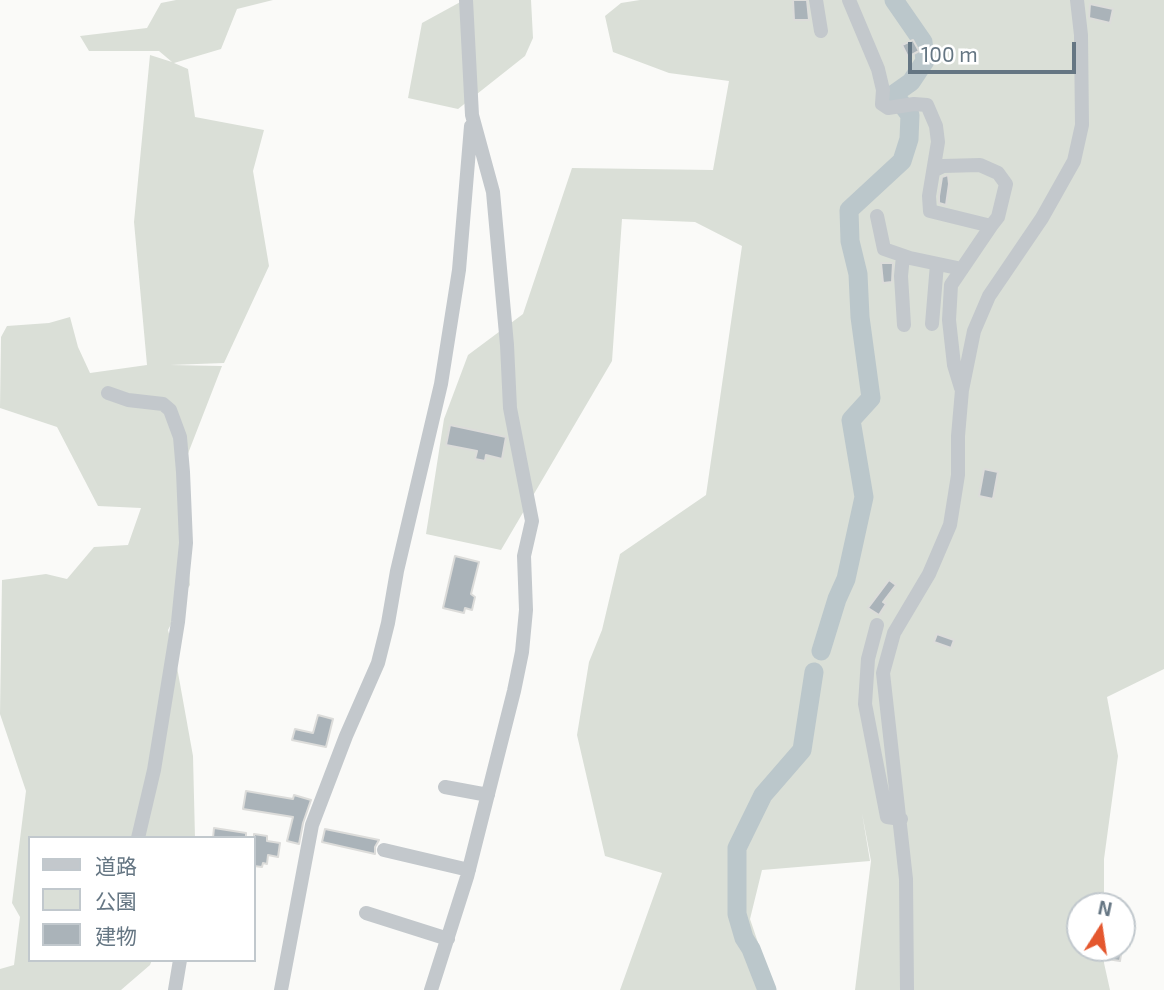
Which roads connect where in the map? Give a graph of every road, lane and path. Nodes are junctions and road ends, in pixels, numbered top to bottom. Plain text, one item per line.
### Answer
1 (466, 0) edge
2 (816, 0) edge
3 (849, 0) edge
4 (1077, 0) edge
5 (821, 31) dead end
6 (472, 115) junction
7 (935, 170) junction
8 (877, 216) dead end
9 (991, 226) junction
10 (903, 256) junction
11 (937, 264) junction
12 (962, 269) junction
13 (932, 324) dead end
14 (904, 325) dead end
15 (962, 390) junction
16 (108, 393) dead end
17 (877, 625) dead end
18 (445, 787) dead end
19 (488, 795) junction
20 (901, 819) junction
21 (138, 836) edge
22 (384, 850) dead end
23 (469, 870) junction
24 (366, 913) dead end
25 (447, 939) junction
26 (180, 962) edge
27 (175, 990) edge
28 (281, 990) edge
29 (431, 990) edge
30 (907, 990) edge

1 - 6 street
2 - 5 street
3 - 7 street
4 - 15 street
6 - 19 street
6 - 28 street
7 - 9 street
7 - 9 street
8 - 10 street
9 - 12 street
10 - 11 street
10 - 14 street
11 - 12 street
11 - 13 street
12 - 15 street
15 - 20 street
16 - 21 street
17 - 20 street
18 - 19 street
19 - 23 street
20 - 30 street
22 - 23 street
23 - 25 street
24 - 25 street
25 - 29 street
26 - 27 street

